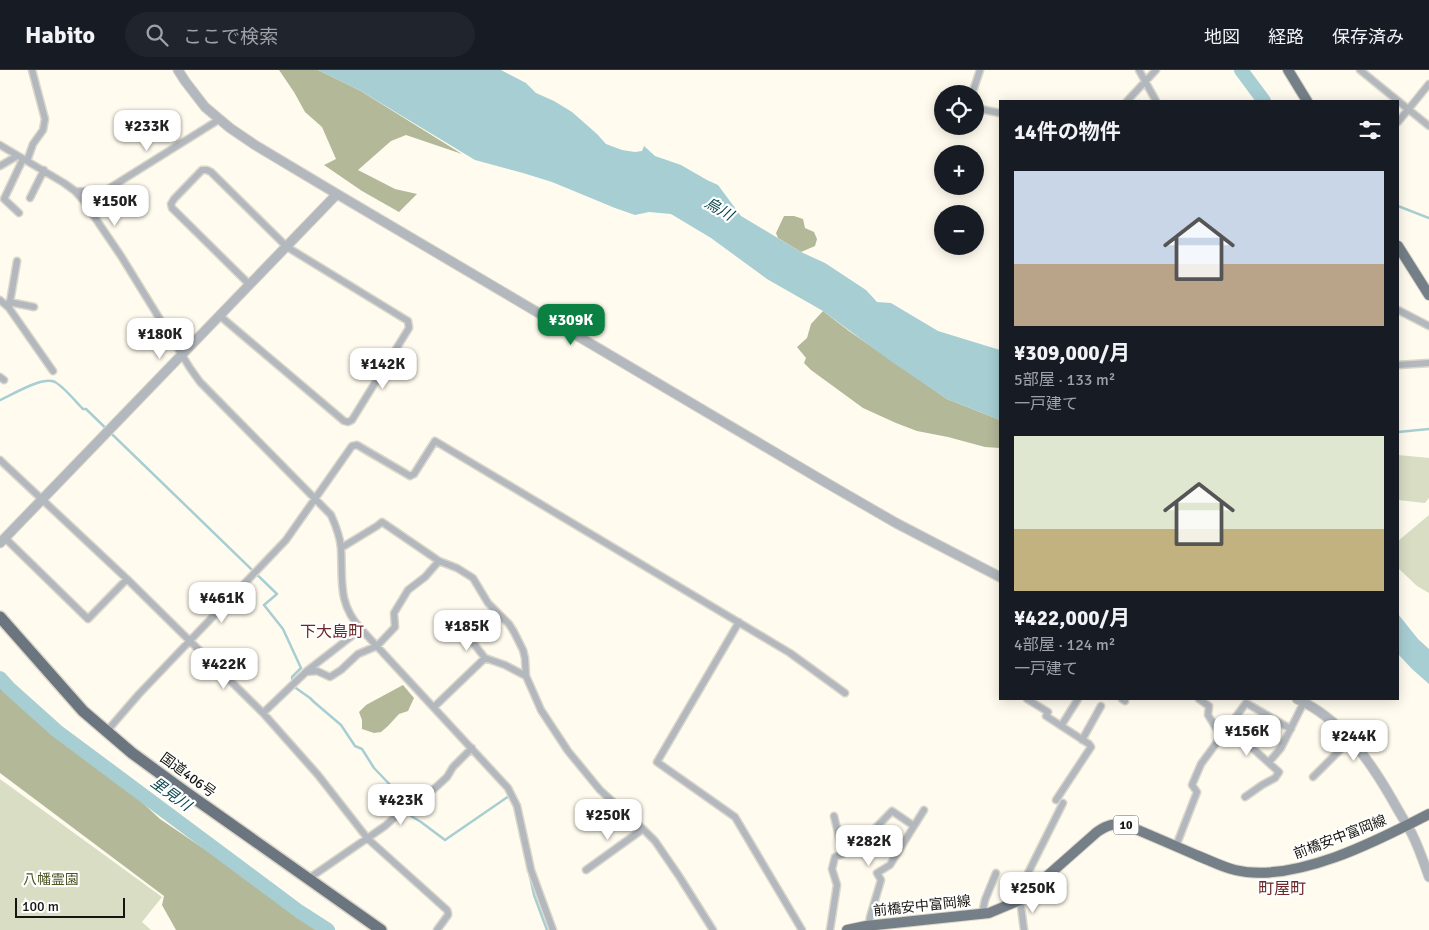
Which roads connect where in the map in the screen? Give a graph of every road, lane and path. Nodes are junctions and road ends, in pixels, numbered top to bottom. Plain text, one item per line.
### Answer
1 (32, 70) edge
2 (178, 70) edge
3 (980, 70) edge
4 (1140, 70) edge
5 (1156, 70) edge
6 (1288, 70) edge
7 (1360, 70) edge
8 (1145, 81) junction
9 (1429, 84) edge
10 (975, 85) edge
11 (1127, 100) edge
12 (1155, 100) edge
13 (1306, 100) edge
14 (1398, 100) edge
15 (1399, 101) edge
16 (1409, 109) junction
17 (984, 110) edge
18 (999, 113) edge
19 (220, 119) junction
20 (1399, 121) edge
21 (1429, 126) edge
22 (0, 145) edge
23 (22, 159) junction
24 (0, 166) edge
25 (44, 170) junction
26 (75, 191) junction
27 (337, 194) junction
28 (30, 198) dead end
29 (19, 213) dead end
30 (288, 246) junction
31 (1399, 248) edge
32 (17, 261) dead end
33 (250, 285) junction
34 (1429, 295) edge
35 (0, 300) edge
36 (9, 305) junction
37 (34, 306) dead end
38 (1399, 311) edge
39 (220, 316) junction
40 (1429, 326) edge
41 (181, 355) junction
42 (1429, 363) edge
43 (1399, 365) edge
44 (53, 371) dead end
45 (0, 460) edge
46 (315, 499) junction
47 (41, 500) junction
48 (2, 540) edge
49 (341, 548) junction
50 (439, 560) junction
51 (999, 577) edge
52 (127, 580) junction
53 (494, 610) junction
54 (0, 617) edge
55 (739, 622) junction
56 (361, 629) junction
57 (190, 641) junction
58 (377, 646) junction
59 (485, 658) junction
60 (306, 672) junction
61 (526, 676) junction
62 (846, 693) dead end
63 (1029, 700) edge
64 (1077, 700) edge
65 (1200, 700) edge
66 (1300, 700) edge
67 (1102, 706) dead end
68 (434, 707) junction
69 (263, 713) junction
70 (1061, 726) junction
71 (1229, 727) junction
72 (1290, 729) junction
73 (106, 731) junction
74 (1221, 736) junction
75 (1350, 739) junction
76 (1082, 740) junction
77 (472, 748) junction
78 (1269, 762) junction
79 (1313, 777) dead end
80 (1245, 797) dead end
81 (1056, 800) dead end
82 (1063, 803) dead end
83 (924, 810) dead end
84 (1429, 814) edge
85 (834, 816) dead end
86 (914, 826) junction
87 (1406, 826) junction
88 (643, 828) junction
89 (368, 839) junction
90 (1176, 846) junction
91 (843, 854) junction
92 (586, 870) dead end
93 (996, 873) dead end
94 (1429, 877) edge
95 (308, 879) junction
96 (1020, 900) junction
97 (982, 914) junction
98 (869, 925) junction
99 (381, 930) edge
100 (437, 930) edge
101 (553, 930) edge
102 (713, 930) edge
103 (802, 930) edge
104 (830, 930) edge
105 (852, 930) edge
106 (1024, 930) edge

1 - 23 street
2 - 19 street
3 - 10 street
4 - 8 street
5 - 8 street
6 - 13 main road
7 - 14 street
8 - 11 street
8 - 12 street
9 - 16 street
15 - 16 street
16 - 20 street
16 - 21 street
17 - 18 street
19 - 26 street
19 - 27 street
22 - 23 street
23 - 24 street
23 - 25 street
23 - 29 street
25 - 26 street
25 - 28 street
26 - 41 street
27 - 30 street
27 - 51 street
30 - 33 street
30 - 33 street
30 - 39 street
31 - 34 main road
32 - 36 street
33 - 39 street
35 - 36 street
36 - 37 street
36 - 44 street
38 - 40 street
39 - 41 street
41 - 46 street
41 - 47 street
42 - 43 street
45 - 47 street
46 - 49 street
46 - 55 street
46 - 57 street
47 - 48 street
47 - 52 street
48 - 52 street
49 - 50 street
49 - 56 street
50 - 53 street
50 - 58 street
52 - 57 street
53 - 59 street
53 - 61 street
54 - 73 highway, 国道406号
55 - 62 street
55 - 103 street
56 - 58 street
56 - 60 street
57 - 69 street
57 - 73 street
58 - 60 street
58 - 68 street
59 - 61 street
59 - 68 street
60 - 69 street
61 - 88 street
63 - 70 street
64 - 70 street
65 - 74 street
66 - 72 street
66 - 75 street
67 - 76 street
68 - 77 street
69 - 89 street
70 - 76 street
71 - 72 street
71 - 74 street
71 - 78 street
72 - 78 street
73 - 95 highway, 国道406号
74 - 90 street
75 - 79 street
75 - 87 street
76 - 81 street
77 - 89 street
77 - 101 street
78 - 80 street
82 - 96 street
83 - 86 street
84 - 87 main road, 前橋安中富岡線 / 10
85 - 91 street
86 - 91 street
86 - 98 street
87 - 90 main road, 前橋安中富岡線 / 10
87 - 94 street
88 - 92 street
88 - 102 street
89 - 95 street
89 - 100 street
90 - 96 main road, 前橋安中富岡線 / 10
91 - 104 street
93 - 97 street
95 - 99 highway, 国道406号
96 - 97 main road, 前橋安中富岡線 / 10
96 - 106 street
97 - 98 main road, 前橋安中富岡線 / 10
98 - 105 main road, 前橋安中富岡線 / 10

